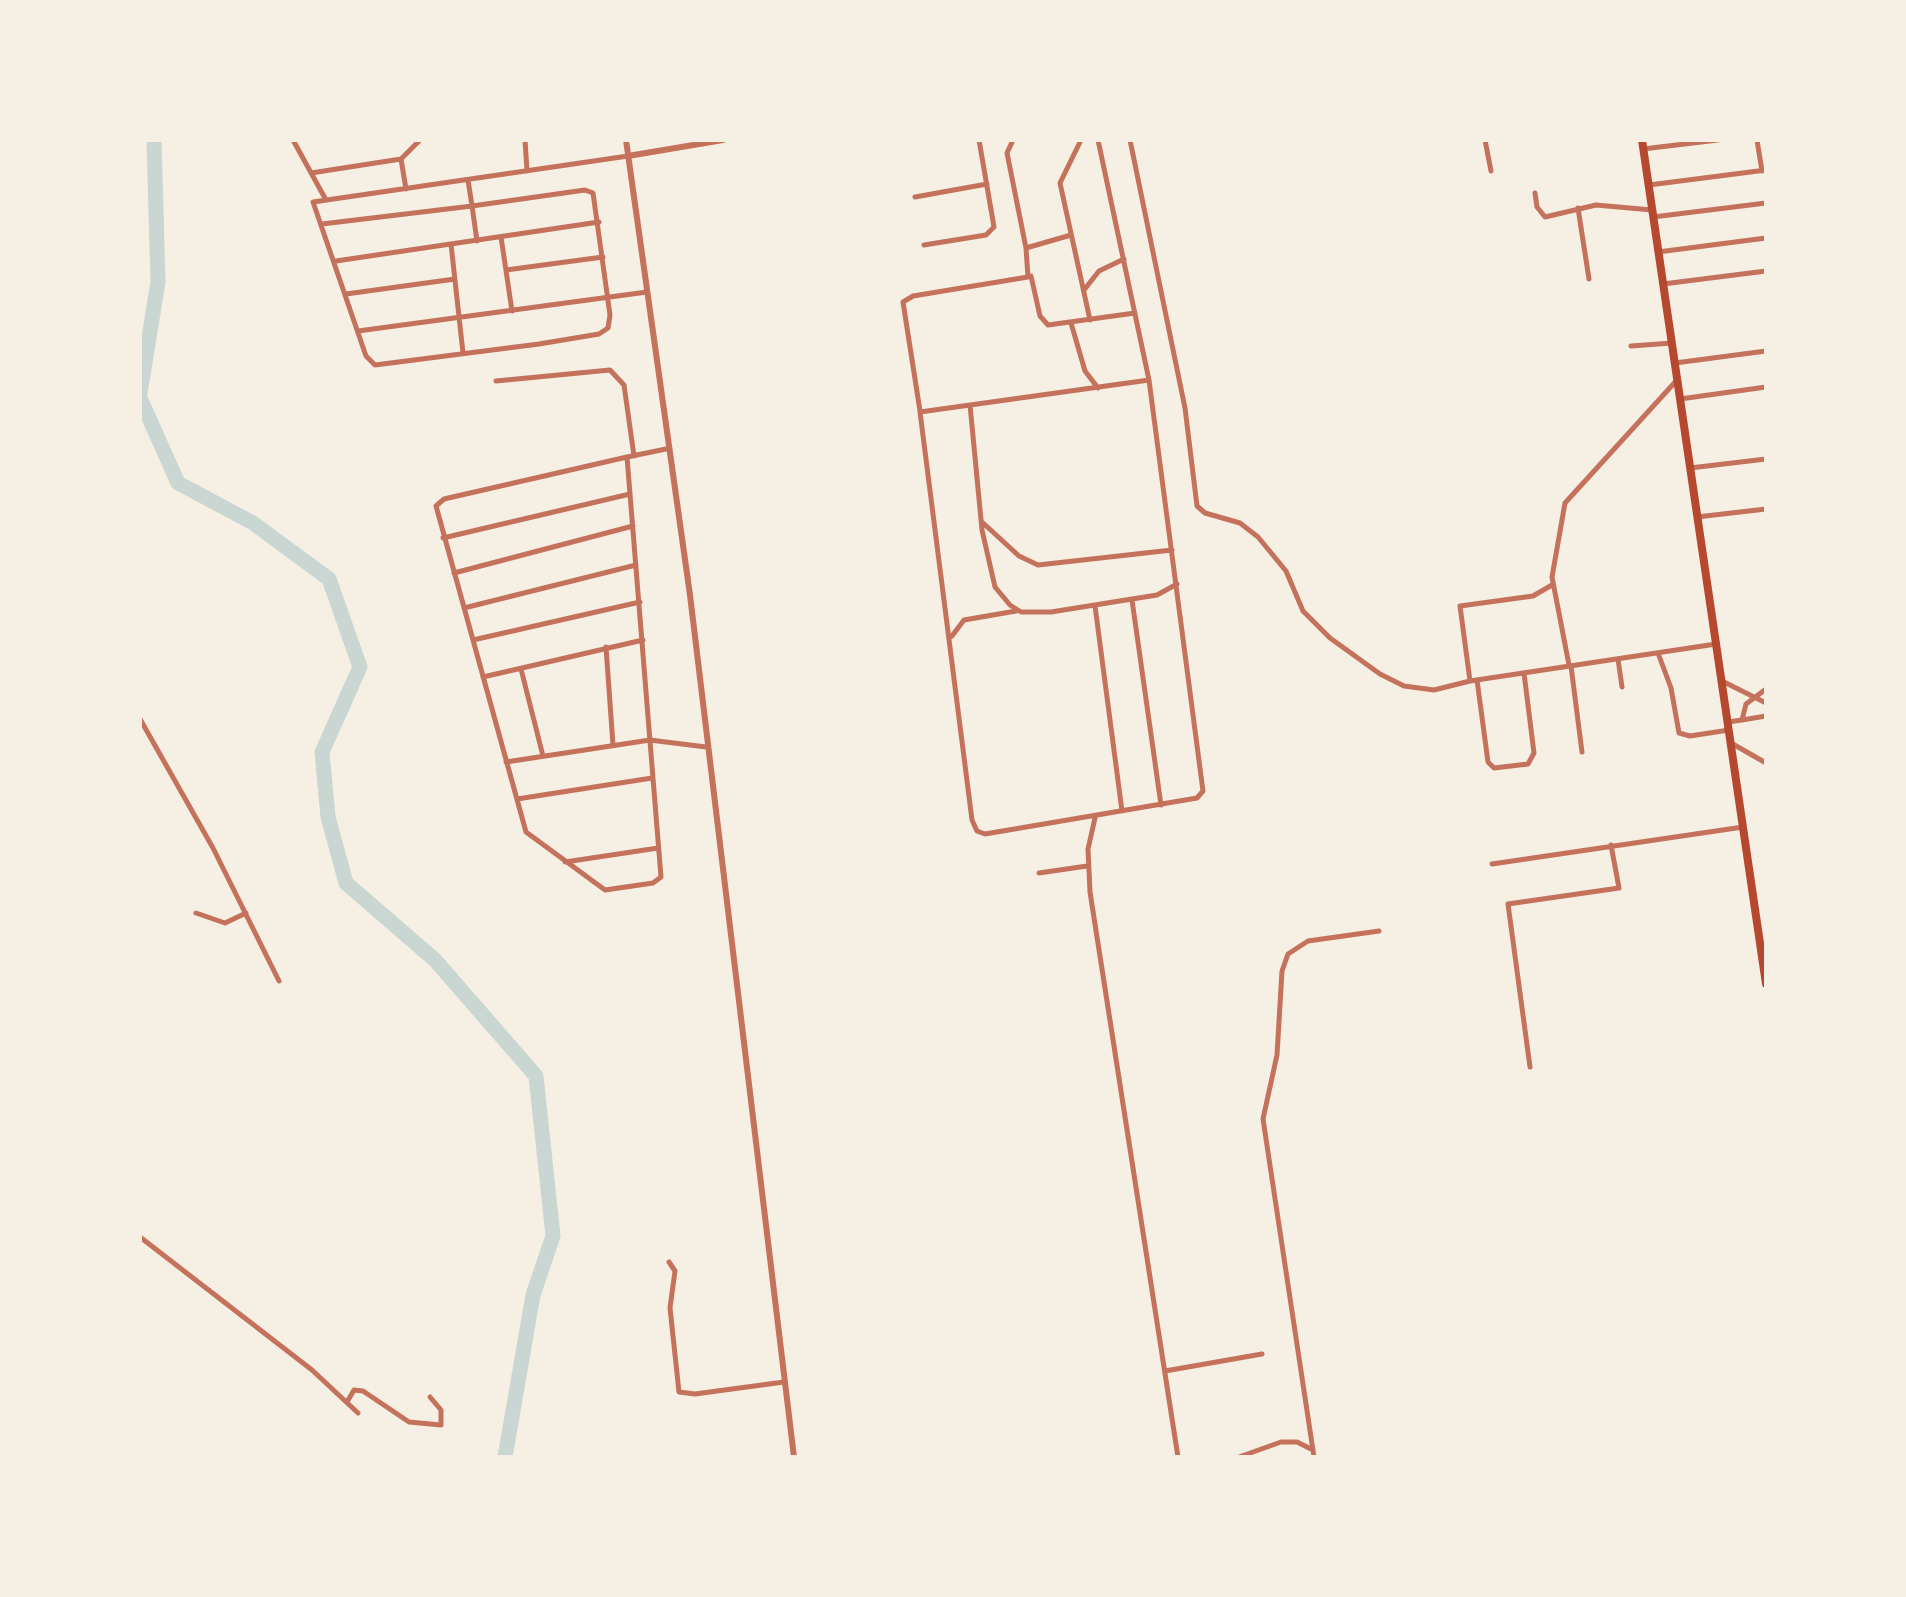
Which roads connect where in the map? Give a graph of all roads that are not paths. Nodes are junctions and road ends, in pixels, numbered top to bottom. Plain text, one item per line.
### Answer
1 (293, 140) edge
2 (420, 140) edge
3 (524, 140) edge
4 (626, 140) edge
5 (723, 140) edge
6 (979, 140) edge
7 (1013, 140) edge
8 (1080, 140) edge
9 (1098, 140) edge
10 (1130, 140) edge
11 (1485, 140) edge
12 (1718, 140) edge
13 (1757, 140) edge
14 (1643, 144) edge
15 (669, 145) edge
16 (628, 156) junction
17 (401, 159) junction
18 (527, 171) junction
19 (1491, 171) dead end
20 (1764, 171) edge
21 (311, 172) junction
22 (468, 180) junction
23 (987, 184) junction
24 (1648, 184) junction
25 (406, 189) junction
26 (1535, 194) dead end
27 (915, 197) dead end
28 (326, 200) junction
29 (1766, 204) edge
30 (472, 206) junction
31 (1578, 208) junction
32 (1653, 213) junction
33 (599, 222) junction
34 (322, 224) junction
35 (1071, 235) junction
36 (501, 237) junction
37 (1766, 238) edge
38 (477, 241) junction
39 (451, 244) junction
40 (924, 245) dead end
41 (1026, 248) junction
42 (1658, 252) junction
43 (604, 257) junction
44 (1124, 259) junction
45 (336, 261) junction
46 (506, 270) junction
47 (1766, 270) edge
48 (1031, 274) junction
49 (455, 278) junction
50 (1589, 279) dead end
51 (1663, 284) junction
52 (647, 292) junction
53 (1084, 292) junction
54 (346, 294) junction
55 (608, 298) junction
56 (512, 311) junction
57 (1135, 313) junction
58 (460, 318) junction
59 (1090, 320) junction
60 (1071, 322) junction
61 (358, 331) junction
62 (1672, 342) junction
63 (1631, 346) dead end
64 (1766, 351) edge
65 (463, 353) junction
66 (1675, 363) junction
67 (1149, 380) junction
68 (1677, 380) junction
69 (496, 381) dead end
70 (1766, 387) edge
71 (1098, 388) junction
72 (1680, 399) junction
73 (970, 405) junction
74 (920, 412) junction
75 (666, 449) junction
76 (630, 457) junction
77 (1766, 459) edge
78 (1690, 468) junction
79 (630, 494) junction
80 (1766, 509) edge
81 (1698, 517) junction
82 (982, 522) junction
83 (632, 526) junction
84 (443, 538) junction
85 (1172, 550) junction
86 (636, 565) junction
87 (454, 573) junction
88 (1177, 584) junction
89 (1553, 585) junction
90 (1132, 600) junction
91 (640, 602) junction
92 (1095, 606) junction
93 (464, 608) junction
94 (1019, 610) junction
95 (473, 640) junction
96 (643, 640) junction
97 (950, 640) junction
98 (1716, 644) junction
99 (606, 647) junction
100 (1658, 653) junction
101 (1618, 659) junction
102 (1570, 666) junction
103 (521, 669) junction
104 (1524, 673) junction
105 (482, 677) junction
106 (1474, 680) junction
107 (1722, 681) junction
108 (1622, 687) dead end
109 (1766, 689) edge
110 (1754, 697) junction
111 (1766, 704) edge
112 (1766, 716) edge
113 (140, 719) edge
114 (1742, 720) junction
115 (1728, 726) junction
116 (650, 740) junction
117 (1731, 743) junction
118 (613, 745) junction
119 (706, 747) junction
120 (1582, 752) dead end
121 (544, 756) junction
122 (506, 762) junction
123 (1766, 763) edge
124 (652, 778) junction
125 (517, 798) junction
126 (1161, 805) junction
127 (1122, 812) junction
128 (1096, 817) junction
129 (1743, 826) junction
130 (1611, 845) junction
131 (658, 848) junction
132 (562, 862) junction
133 (1492, 864) dead end
134 (1087, 866) junction
135 (1039, 872) dead end
136 (1766, 894) edge
137 (1754, 900) junction
138 (196, 912) dead end
139 (246, 913) junction
140 (1379, 932) dead end
141 (279, 981) dead end
142 (1766, 984) edge
143 (1530, 1067) dead end
144 (140, 1237) edge
145 (669, 1262) dead end
146 (1262, 1354) dead end
147 (1165, 1371) junction
148 (784, 1382) junction
149 (430, 1397) dead end
150 (347, 1402) junction
151 (358, 1413) dead end
152 (1313, 1454) edge
153 (794, 1457) edge
154 (1178, 1457) edge
155 (1239, 1457) edge

1 - 21 street
2 - 17 street
3 - 18 street
4 - 16 street
5 - 15 street
6 - 23 street
7 - 41 street
8 - 35 street
9 - 44 street
10 - 106 street
11 - 19 street
12 - 14 street
13 - 20 street
14 - 24 main road
15 - 16 street
16 - 18 street
16 - 52 street
17 - 21 street
17 - 25 street
18 - 22 street
20 - 24 street
21 - 28 street
22 - 25 street
22 - 30 street
23 - 27 street
23 - 40 street
24 - 32 main road
25 - 28 street
26 - 31 street
28 - 34 street
29 - 32 street
30 - 33 street
30 - 34 street
30 - 38 street
31 - 32 street
31 - 50 street
32 - 42 main road
33 - 36 street
33 - 43 street
34 - 45 street
35 - 41 street
35 - 53 street
36 - 38 street
36 - 46 street
37 - 42 street
38 - 39 street
39 - 45 street
39 - 49 street
41 - 48 street
42 - 51 main road
43 - 46 street
43 - 55 street
44 - 53 street
44 - 57 street
45 - 54 street
46 - 56 street
47 - 51 street
48 - 60 street
48 - 74 street
49 - 54 street
49 - 58 street
51 - 62 main road
52 - 55 street
52 - 75 street
53 - 59 street
54 - 61 street
55 - 56 street
55 - 65 street
56 - 58 street
57 - 59 street
57 - 67 street
58 - 61 street
58 - 65 street
59 - 60 street
60 - 71 street
61 - 65 street
62 - 63 street
62 - 66 main road
64 - 66 street
66 - 68 main road
67 - 71 street
67 - 85 street
68 - 72 main road
68 - 89 street
69 - 76 street
70 - 72 street
71 - 73 street
72 - 78 main road
73 - 74 street
73 - 82 street
74 - 97 street
75 - 76 street
75 - 119 street
76 - 79 street
76 - 84 street
77 - 78 street
78 - 81 main road
79 - 83 street
79 - 84 street
80 - 81 street
81 - 98 main road
82 - 85 street
82 - 94 street
83 - 86 street
83 - 87 street
84 - 87 street
85 - 88 street
86 - 91 street
86 - 93 street
87 - 93 street
88 - 90 street
88 - 126 street
89 - 102 street
89 - 106 street
90 - 92 street
90 - 126 street
91 - 95 street
91 - 96 street
92 - 94 street
92 - 127 street
93 - 95 street
94 - 97 street
95 - 105 street
96 - 99 street
96 - 116 street
97 - 128 street
98 - 100 street
98 - 107 main road
99 - 103 street
99 - 118 street
100 - 101 street
100 - 115 street
101 - 102 street
101 - 108 street
102 - 104 street
102 - 120 street
103 - 105 street
103 - 121 street
104 - 106 street
104 - 106 street
105 - 122 street
107 - 110 street
107 - 115 main road
109 - 110 street
110 - 111 street
110 - 114 street
112 - 114 street
113 - 139 street
114 - 115 street
115 - 117 main road
116 - 118 street
116 - 119 street
116 - 124 street
117 - 123 street
117 - 129 main road
118 - 121 street
119 - 148 street
121 - 122 street
122 - 125 street
124 - 125 street
124 - 131 street
125 - 132 street
126 - 127 street
127 - 128 street
128 - 134 street
129 - 130 street
129 - 137 main road
130 - 133 street
130 - 143 street
131 - 132 street
131 - 132 street
134 - 135 street
134 - 147 street
136 - 137 street
137 - 142 main road
138 - 139 street
139 - 141 street
140 - 152 street
144 - 150 street
145 - 148 street
146 - 147 street
147 - 154 street
148 - 153 street
149 - 150 street
150 - 151 street
152 - 155 street

